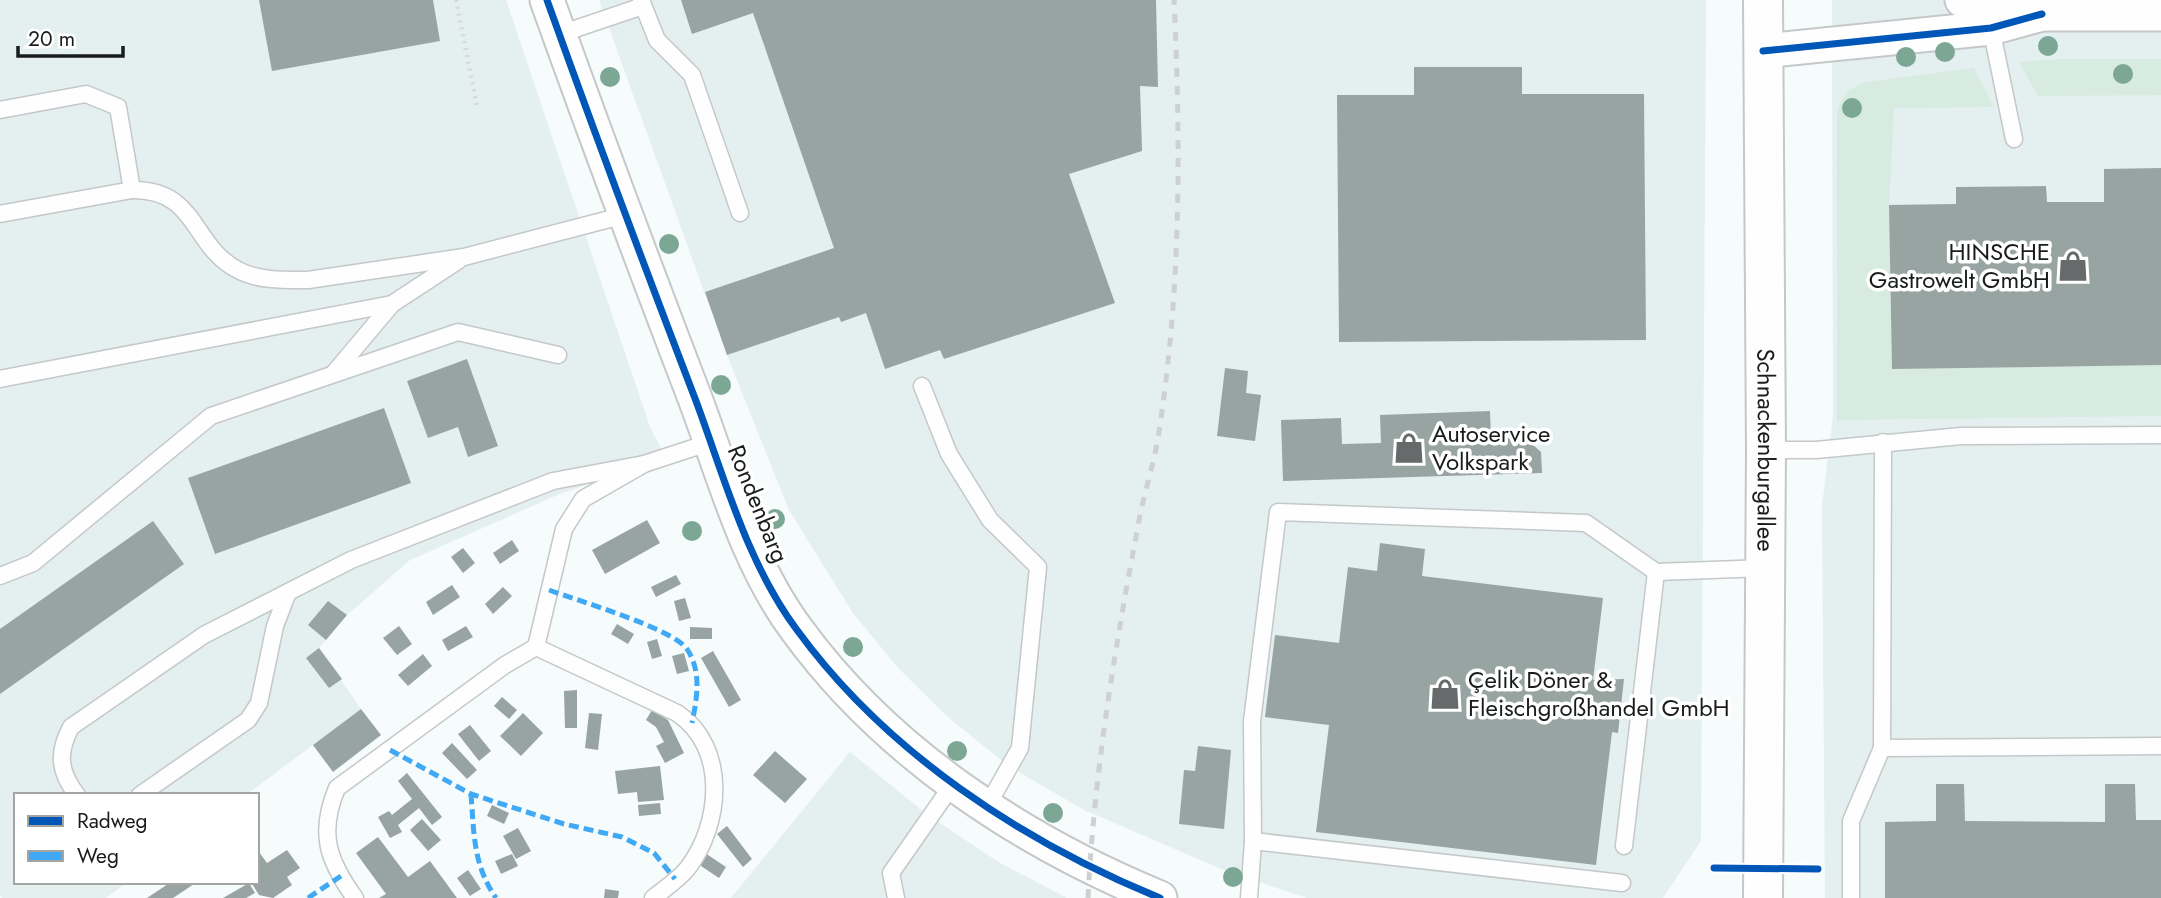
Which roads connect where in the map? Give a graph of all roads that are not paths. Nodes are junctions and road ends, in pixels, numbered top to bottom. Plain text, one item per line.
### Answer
1 (547, 0) edge
2 (1763, 0) edge
3 (1962, 0) edge
4 (2161, 0) edge
5 (642, 3) edge
6 (2042, 14) junction
7 (2161, 14) edge
8 (1991, 28) junction
9 (559, 34) junction
10 (1763, 51) junction
11 (0, 110) edge
12 (2014, 139) dead end
13 (132, 190) junction
14 (740, 213) dead end
15 (0, 214) edge
16 (625, 215) junction
17 (464, 257) junction
18 (392, 304) junction
19 (558, 355) dead end
20 (334, 373) junction
21 (0, 379) edge
22 (922, 386) dead end
23 (2161, 435) edge
24 (711, 442) junction
25 (1883, 442) junction
26 (1766, 450) junction
27 (644, 464) junction
28 (1765, 568) junction
29 (1656, 572) junction
30 (0, 576) edge
31 (288, 592) junction
32 (536, 647) junction
33 (2161, 746) edge
34 (1882, 748) junction
35 (953, 784) junction
36 (75, 793) edge
37 (143, 793) edge
38 (986, 808) junction
39 (1252, 841) junction
40 (1624, 846) dead end
41 (1622, 883) dead end
42 (1154, 897) edge
43 (355, 898) edge
44 (653, 898) edge
45 (896, 898) edge
46 (1249, 898) edge
47 (1763, 898) edge
48 (1851, 898) edge

1 - 9 street, Rondenbarg
2 - 10 main road, Schnackenburgallee
3 - 6 street
4 - 7 lane
5 - 9 lane
5 - 14 lane
6 - 7 street
6 - 8 street
8 - 10 street
8 - 12 lane
9 - 16 street, Rondenbarg
10 - 26 main road, Schnackenburgallee
11 - 13 lane
13 - 15 lane
13 - 17 lane
16 - 17 lane
16 - 24 street, Rondenbarg
17 - 18 lane
18 - 20 lane
18 - 21 lane
19 - 20 lane
20 - 30 lane
22 - 38 lane
23 - 25 lane
24 - 27 lane
24 - 35 street, Rondenbarg
25 - 26 lane
25 - 34 lane
26 - 28 main road, Schnackenburgallee
27 - 31 lane
27 - 32 lane
28 - 29 lane
28 - 47 main road, Schnackenburgallee
29 - 39 lane
29 - 40 lane
31 - 36 lane
31 - 37 lane
32 - 43 lane
32 - 44 lane
33 - 34 lane
34 - 48 lane
35 - 38 street, Rondenbarg
35 - 45 lane
38 - 42 street, Rondenbarg
39 - 41 lane
39 - 46 lane

